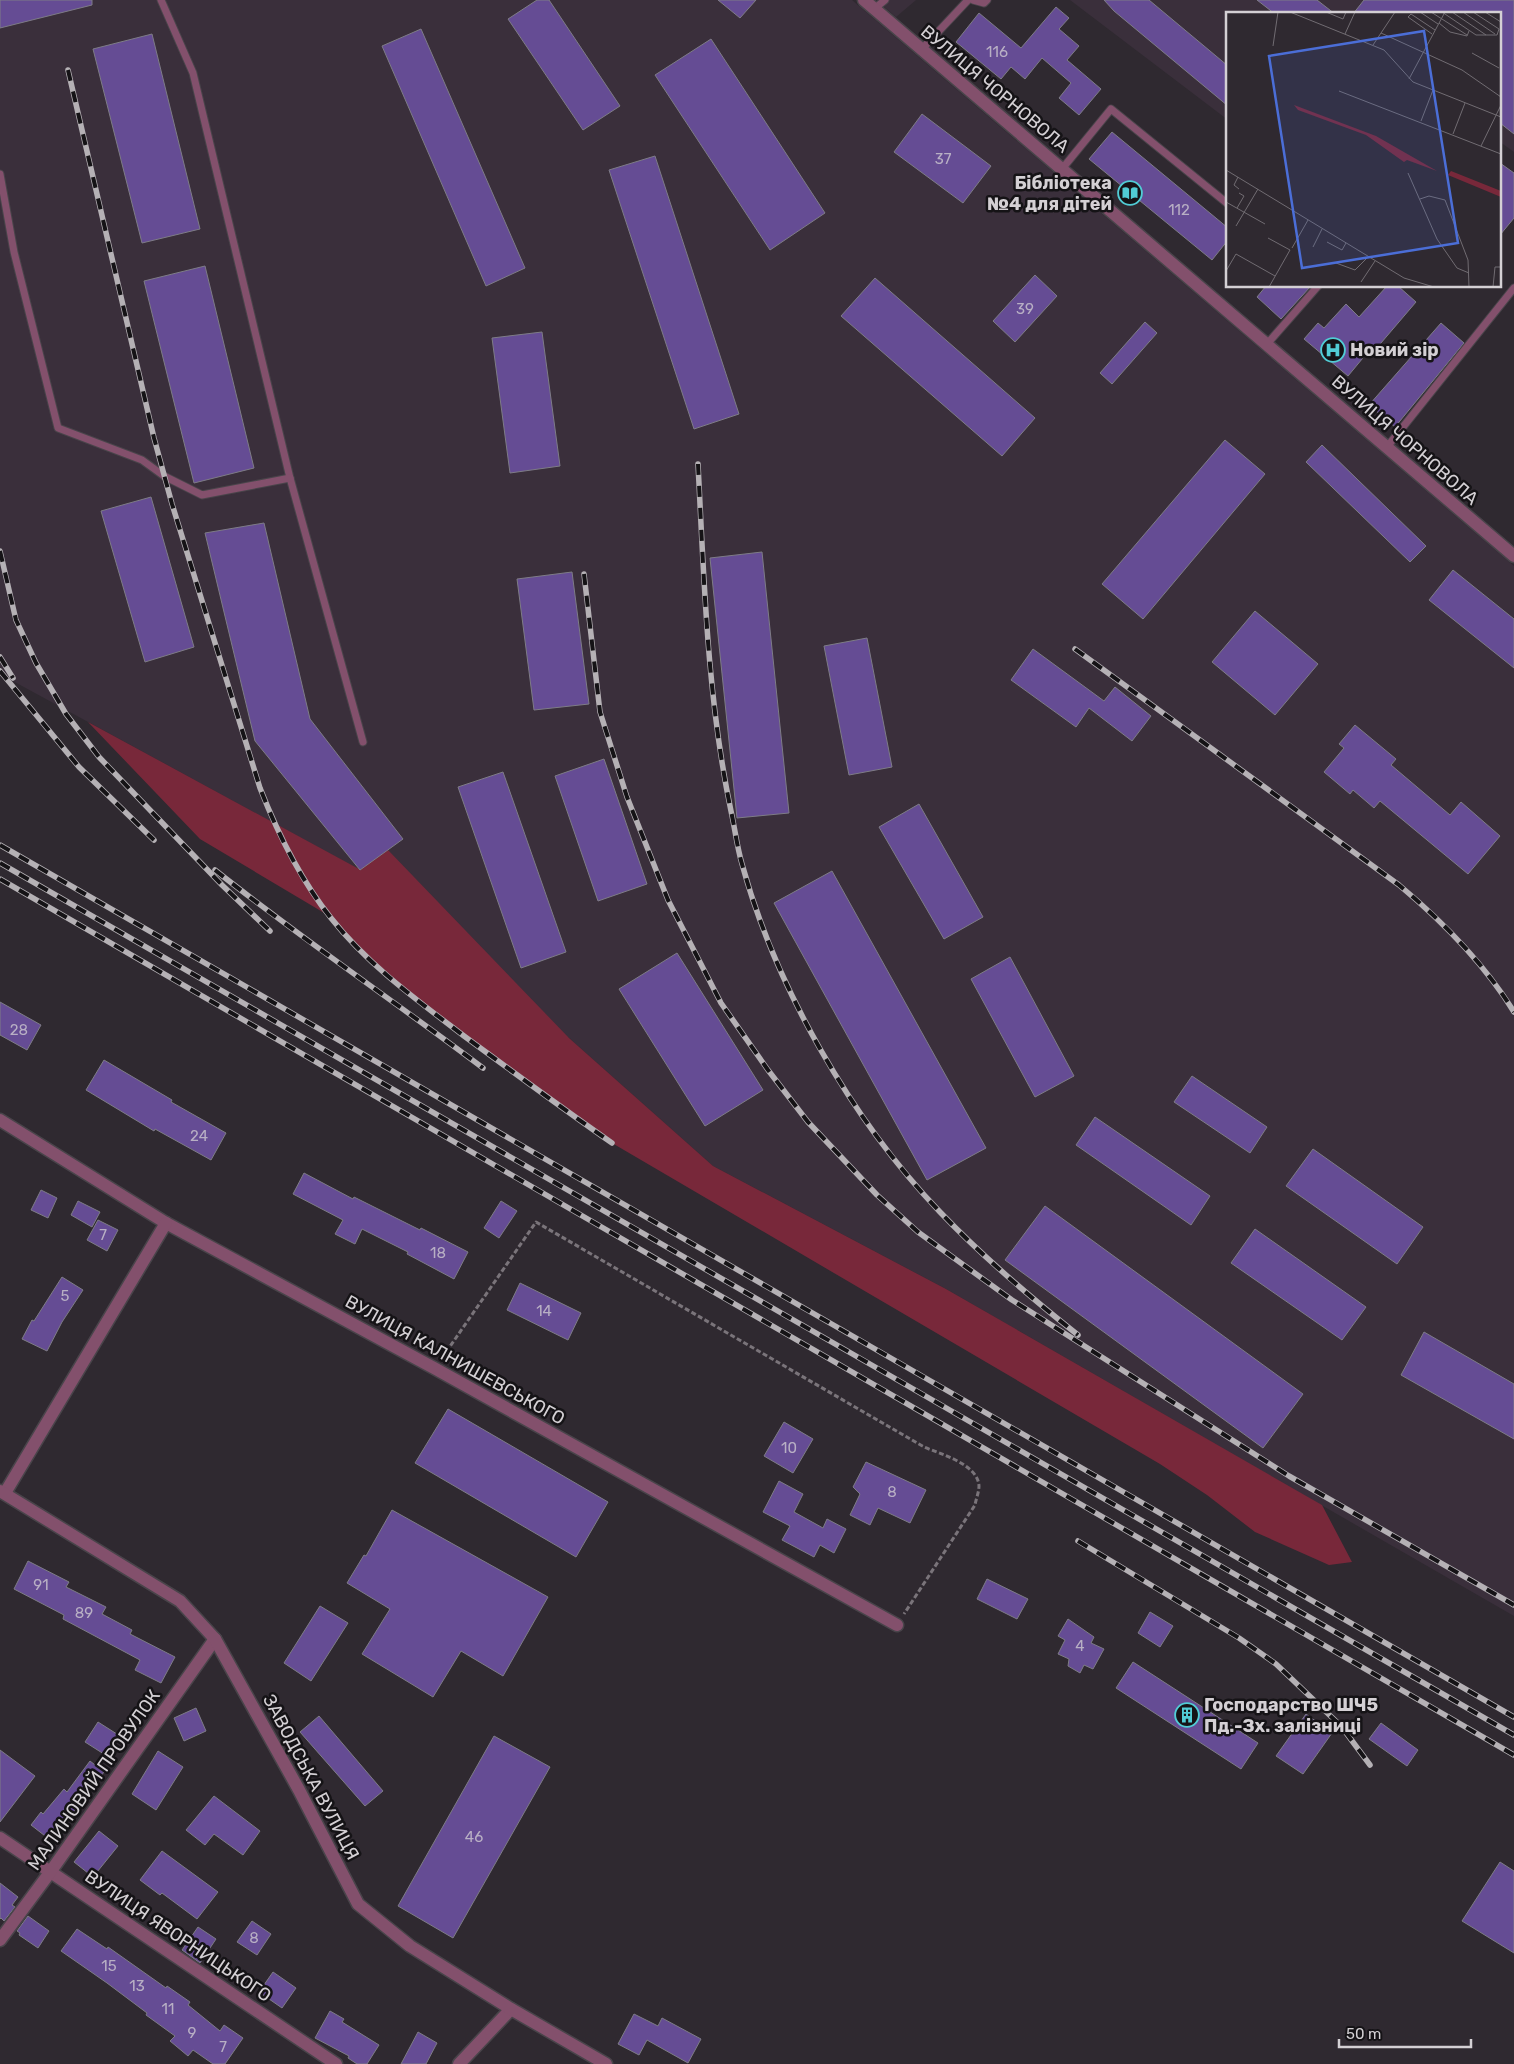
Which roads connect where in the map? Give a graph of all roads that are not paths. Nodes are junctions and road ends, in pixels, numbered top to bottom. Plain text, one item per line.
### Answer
1 (161, 0) edge
2 (864, 0) edge
3 (885, 0) edge
4 (968, 0) edge
5 (973, 0) edge
6 (987, 0) edge
7 (874, 9) junction
8 (922, 49) junction
9 (1062, 169) junction
10 (0, 174) edge
11 (1226, 202) edge
12 (1316, 288) edge
13 (1514, 288) edge
14 (1267, 344) junction
15 (1387, 447) junction
16 (290, 478) junction
17 (1514, 556) edge
18 (363, 742) dead end
19 (0, 1120) edge
20 (166, 1223) junction
21 (2, 1492) edge
22 (897, 1625) road end
23 (215, 1639) junction
24 (0, 1838) edge
25 (51, 1871) junction
26 (0, 1940) edge
27 (511, 2009) junction
28 (336, 2064) edge
29 (459, 2064) edge
30 (606, 2064) edge

1 - 16 lane
2 - 7 street, ВУЛИЦЯ ЧОРНОВОЛА
3 - 7 lane
4 - 8 lane
5 - 6 lane
7 - 8 street, ВУЛИЦЯ ЧОРНОВОЛА
8 - 9 street, ВУЛИЦЯ ЧОРНОВОЛА
9 - 11 lane
9 - 14 street, ВУЛИЦЯ ЧОРНОВОЛА
10 - 16 lane
12 - 14 lane
13 - 15 lane
14 - 15 street, ВУЛИЦЯ ЧОРНОВОЛА
15 - 17 street, ВУЛИЦЯ ЧОРНОВОЛА
16 - 18 lane
19 - 20 street, ВУЛИЦЯ КАЛНИШЕВСЬКОГО
20 - 21 street
20 - 22 street, ВУЛИЦЯ КАЛНИШЕВСЬКОГО
21 - 23 street, ЗАВОДСЬКА ВУЛИЦЯ
23 - 25 street, МАЛИНОВИЙ ПРОВУЛОК
23 - 27 street, ЗАВОДСЬКА ВУЛИЦЯ
24 - 25 street, ВУЛИЦЯ ЯВОРНИЦЬКОГО
25 - 26 street, МАЛИНОВИЙ ПРОВУЛОК
25 - 28 street, ВУЛИЦЯ ЯВОРНИЦЬКОГО
27 - 29 street
27 - 30 street, ЗАВОДСЬКА ВУЛИЦЯ

